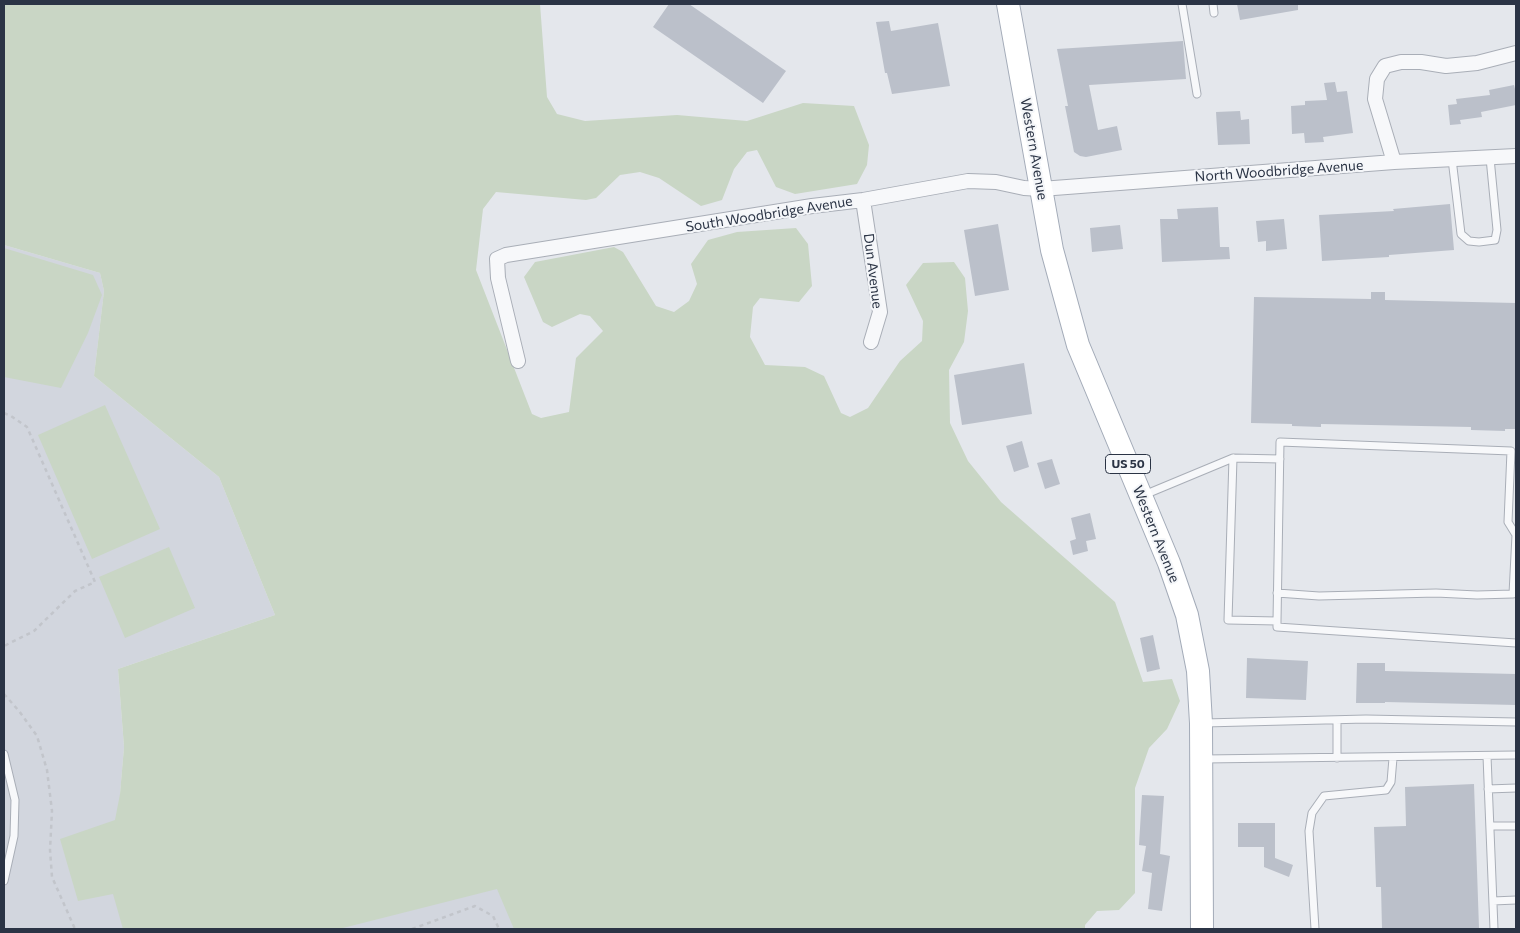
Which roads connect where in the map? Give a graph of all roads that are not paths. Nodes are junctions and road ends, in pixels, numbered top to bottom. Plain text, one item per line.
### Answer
1 (1008, 4) edge
2 (1182, 4) edge
3 (1213, 4) edge
4 (1214, 13) dead end
5 (1516, 53) edge
6 (1197, 94) dead end
7 (1516, 156) edge
8 (1490, 158) junction
9 (1452, 159) junction
10 (1394, 162) junction
11 (1041, 189) junction
12 (863, 200) junction
13 (872, 342) dead end
14 (518, 361) dead end
15 (1233, 458) junction
16 (1280, 459) junction
17 (1141, 496) junction
18 (1277, 593) junction
19 (1277, 621) junction
20 (1516, 643) edge
21 (1336, 720) junction
22 (1516, 722) edge
23 (1201, 723) junction
24 (4, 754) edge
25 (1516, 755) edge
26 (1487, 756) junction
27 (1337, 758) junction
28 (1393, 758) junction
29 (1201, 759) junction
30 (1516, 788) edge
31 (1488, 789) junction
32 (1490, 826) junction
33 (1516, 826) edge
34 (4, 881) edge
35 (1516, 900) edge
36 (1493, 901) junction
37 (1202, 929) edge
38 (1315, 929) edge
39 (1494, 929) edge

1 - 11 main road, Western Avenue / US 50
2 - 6 lane
3 - 4 lane
5 - 10 street
7 - 8 street, North Woodbridge Avenue
8 - 9 street, North Woodbridge Avenue
8 - 9 lane
9 - 10 street, North Woodbridge Avenue
10 - 11 street, North Woodbridge Avenue
11 - 12 street, South Woodbridge Avenue
11 - 17 main road, Western Avenue / US 50
12 - 13 street, Dun Avenue
12 - 14 street, South Woodbridge Avenue
15 - 16 lane
15 - 17 lane
15 - 19 lane
16 - 18 lane
16 - 18 lane
17 - 23 main road, Western Avenue / US 50
18 - 19 lane
19 - 20 lane
21 - 22 lane
21 - 23 lane
21 - 27 lane
23 - 29 main road, Western Avenue / US 50
24 - 34 lane
25 - 26 lane
26 - 28 lane
26 - 31 lane
27 - 28 lane
27 - 29 lane
28 - 38 lane
29 - 37 main road, Western Avenue / US 50
30 - 31 lane
31 - 32 lane
32 - 33 lane
32 - 36 lane
35 - 36 lane
36 - 39 lane

